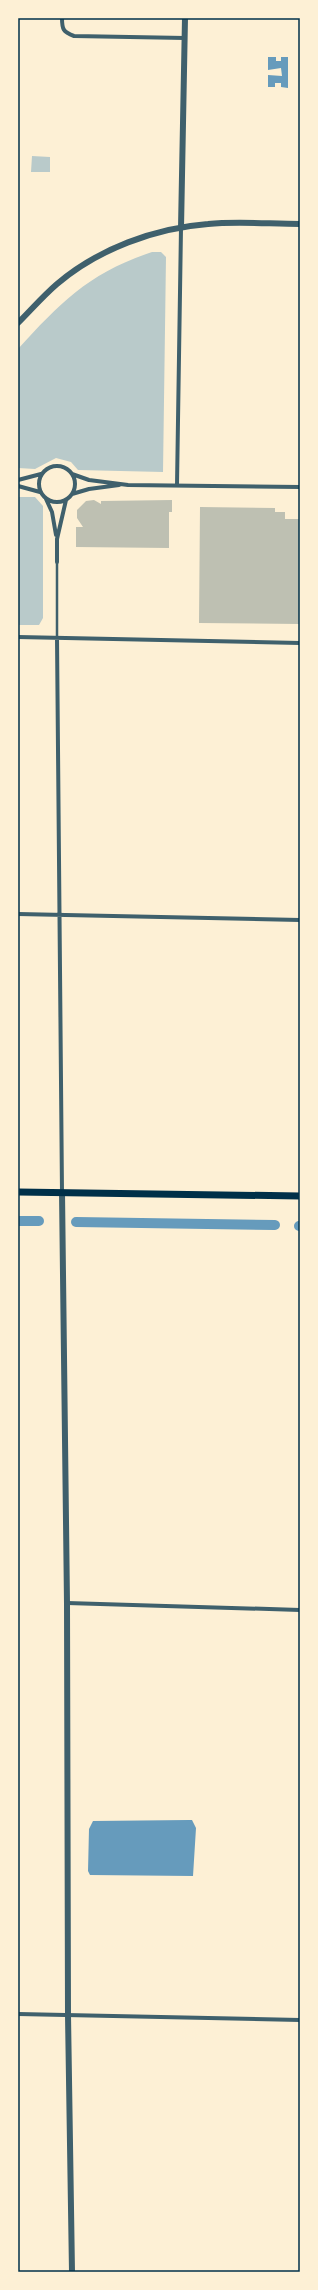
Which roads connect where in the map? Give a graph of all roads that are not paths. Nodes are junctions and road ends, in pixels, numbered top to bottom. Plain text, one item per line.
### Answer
1 (62, 18) edge
2 (185, 18) edge
3 (185, 38) junction
4 (300, 224) edge
5 (181, 228) junction
6 (18, 323) edge
7 (42, 474) junction
8 (72, 474) junction
9 (18, 480) edge
10 (128, 484) junction
11 (177, 485) junction
12 (18, 486) edge
13 (300, 487) edge
14 (40, 492) junction
15 (72, 494) junction
16 (46, 499) junction
17 (66, 500) junction
18 (57, 539) junction
19 (57, 562) joint
20 (18, 637) edge
21 (57, 638) junction
22 (300, 643) edge
23 (18, 914) edge
24 (60, 915) junction
25 (300, 920) edge
26 (18, 1192) edge
27 (62, 1192) junction
28 (300, 1196) edge
29 (67, 1603) junction
30 (300, 1610) edge
31 (18, 2014) edge
32 (68, 2015) junction
33 (300, 2020) edge
34 (72, 2272) edge

1 - 3 street
2 - 3 street
3 - 5 street
4 - 5 street
5 - 6 street
5 - 11 street
7 - 8 street
7 - 9 street
7 - 14 street
8 - 10 street
8 - 15 street
10 - 11 street
10 - 15 street
11 - 13 street
12 - 14 street
14 - 16 street
15 - 17 street
16 - 17 street
16 - 18 street
17 - 18 street
18 - 19 street
19 - 21 lane
20 - 21 street
21 - 22 street
21 - 24 street
23 - 24 street
24 - 25 street
24 - 27 street
26 - 27 main road
27 - 28 main road
27 - 29 street
29 - 30 street
29 - 32 street
31 - 32 street
32 - 33 street
32 - 34 street

